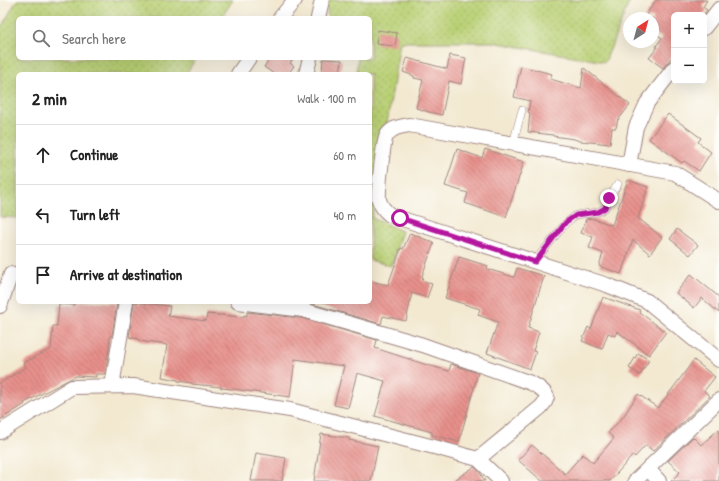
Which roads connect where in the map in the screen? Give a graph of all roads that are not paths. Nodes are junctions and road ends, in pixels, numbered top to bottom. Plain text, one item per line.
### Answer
1 (295, 0) edge
2 (322, 0) edge
3 (718, 13) edge
4 (282, 16) edge
5 (318, 16) edge
6 (707, 25) edge
7 (248, 60) edge
8 (310, 60) edge
9 (242, 72) edge
10 (306, 72) edge
11 (671, 72) edge
12 (522, 110) dead end
13 (513, 144) junction
14 (629, 165) junction
15 (618, 184) dead end
16 (719, 202) edge
17 (535, 262) junction
18 (10, 274) edge
19 (126, 304) edge
20 (254, 304) edge
21 (0, 306) edge
22 (719, 360) edge
23 (112, 386) junction
24 (719, 400) edge
25 (0, 432) edge
26 (478, 459) junction
27 (648, 469) junction
28 (501, 481) edge
29 (635, 481) edge
30 (659, 481) edge

1 - 4 street
2 - 5 street
3 - 6 street
7 - 9 street
8 - 10 street
11 - 14 street
12 - 13 lane
13 - 14 street
13 - 17 street
14 - 16 street
15 - 17 lane
17 - 22 street
18 - 21 street
19 - 23 street
20 - 26 street
23 - 25 street
23 - 26 street
24 - 27 street
26 - 28 street
27 - 29 street
27 - 30 street

